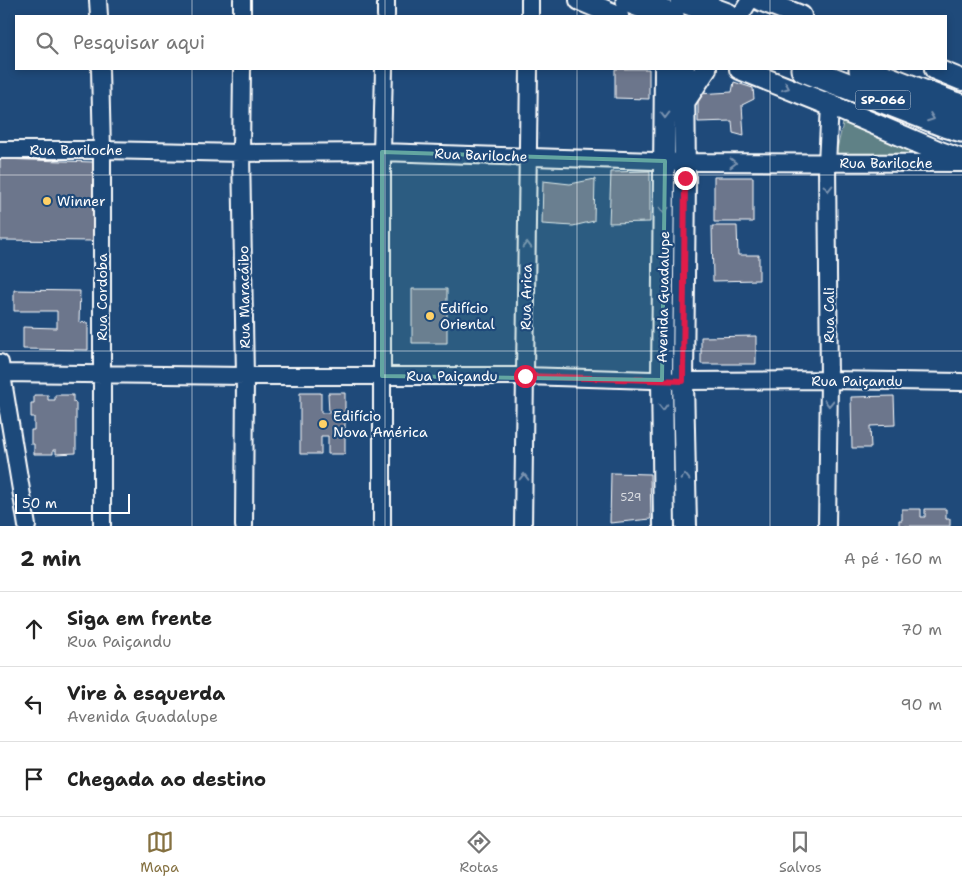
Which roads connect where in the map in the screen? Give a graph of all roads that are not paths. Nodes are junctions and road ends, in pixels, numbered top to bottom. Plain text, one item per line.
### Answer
1 (98, 0) edge
2 (242, 0) edge
3 (386, 0) edge
4 (530, 0) edge
5 (580, 0) edge
6 (629, 0) edge
7 (678, 0) edge
8 (684, 0) edge
9 (750, 0) edge
10 (760, 0) edge
11 (99, 15) edge
12 (242, 15) edge
13 (386, 15) edge
14 (530, 15) edge
15 (616, 15) edge
16 (668, 15) edge
17 (680, 15) edge
18 (724, 15) edge
19 (741, 15) edge
20 (798, 15) edge
21 (100, 70) edge
22 (242, 70) edge
23 (384, 70) edge
24 (529, 70) edge
25 (665, 70) edge
26 (684, 70) edge
27 (705, 70) edge
28 (742, 70) edge
29 (807, 70) edge
30 (865, 70) edge
31 (937, 70) edge
32 (962, 80) edge
33 (683, 104) junction
34 (830, 105) junction
35 (962, 107) edge
36 (962, 129) edge
37 (0, 150) edge
38 (102, 150) junction
39 (382, 152) junction
40 (241, 153) junction
41 (528, 157) junction
42 (674, 162) junction
43 (962, 162) edge
44 (827, 163) junction
45 (1, 368) edge
46 (102, 374) junction
47 (245, 376) junction
48 (382, 376) junction
49 (525, 376) junction
50 (662, 380) junction
51 (829, 380) junction
52 (683, 381) junction
53 (962, 382) edge
54 (27, 526) edge
55 (102, 526) edge
56 (244, 526) edge
57 (382, 526) edge
58 (523, 526) edge
59 (664, 526) edge
60 (686, 526) edge
61 (827, 526) edge

1 - 11 street
2 - 12 street
3 - 13 street
4 - 14 street
5 - 15 street
6 - 16 main road
7 - 17 street
8 - 18 main road
9 - 19 street
10 - 20 street
21 - 38 street, Rua Cordoba
22 - 40 street, Rua Maracáibo
23 - 39 street
24 - 41 street, Rua Arica
25 -> 42 street, Avenida Guadalupe
26 - 33 street, Avenida Guadalupe
27 - 33 street
28 -> 34 street
29 -> 36 main road, SP-066
30 - 35 main road, SP-066
31 - 32 street
33 - 42 street, Avenida Guadalupe
34 - 43 street
34 - 44 street, Rua Cali
37 - 38 street, Rua Bariloche
38 - 40 street, Rua Bariloche
38 - 46 street, Rua Cordoba
39 - 40 street, Rua Bariloche
39 - 41 street, Rua Bariloche
39 - 48 street
40 - 47 street, Rua Maracáibo
41 - 42 street, Rua Bariloche
49 -> 41 street, Rua Arica
42 -> 44 street, Rua Bariloche
42 -> 50 street, Avenida Guadalupe
42 - 52 street, Avenida Guadalupe
43 - 44 street, Rua Bariloche
44 -> 51 street, Rua Cali
45 - 46 street, Rua Paiçandu
45 - 54 street
46 - 47 street, Rua Paiçandu
46 - 55 street, Rua Cordoba
47 - 48 street, Rua Paiçandu
47 - 56 street, Rua Maracáibo
48 - 49 street, Rua Paiçandu
48 - 57 street
49 - 50 street, Rua Paiçandu
58 -> 49 street, Rua Arica
50 - 52 street, Rua Paiçandu
50 -> 59 street, Avenida Guadalupe
51 - 52 street, Rua Paiçandu
51 - 53 street, Rua Paiçandu
51 -> 61 street, Rua Cali
60 -> 52 street, Avenida Guadalupe

